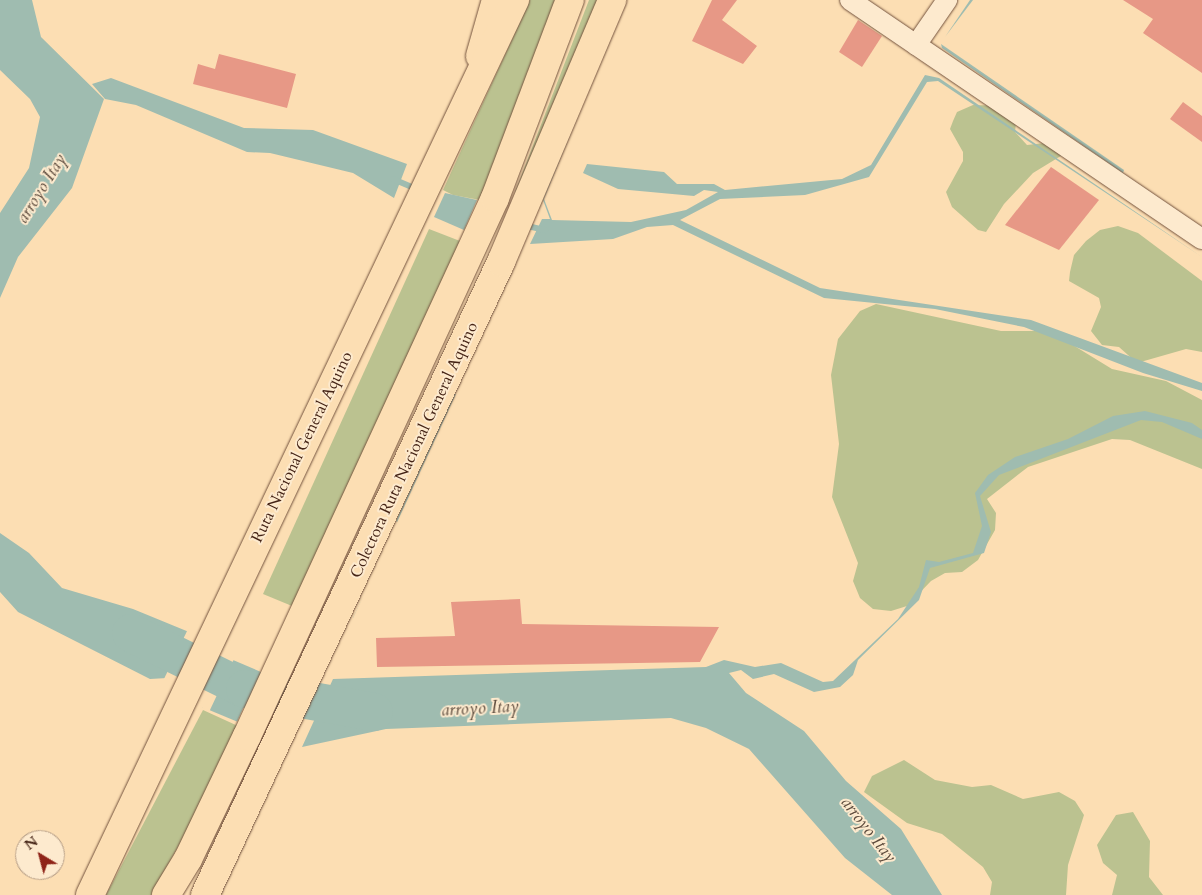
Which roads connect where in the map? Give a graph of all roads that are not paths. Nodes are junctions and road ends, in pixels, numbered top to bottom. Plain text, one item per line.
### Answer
1 (496, 0) edge
2 (515, 0) edge
3 (570, 0) edge
4 (612, 0) edge
5 (850, 0) edge
6 (947, 0) edge
7 (916, 45) junction
8 (465, 108) junction
9 (1202, 239) edge
10 (180, 711) junction
11 (76, 895) edge
12 (90, 895) edge
13 (166, 895) edge
14 (205, 895) edge

1 - 8 main road
2 - 8 main road, Ruta Nacional General Aquino
3 - 13 main road
4 - 14 main road, Colectora Ruta Nacional General Aquino
5 - 7 street
6 - 7 street
7 - 9 street
8 - 10 main road, Ruta Nacional General Aquino
10 - 11 main road
10 - 12 main road, Ruta Nacional General Aquino

